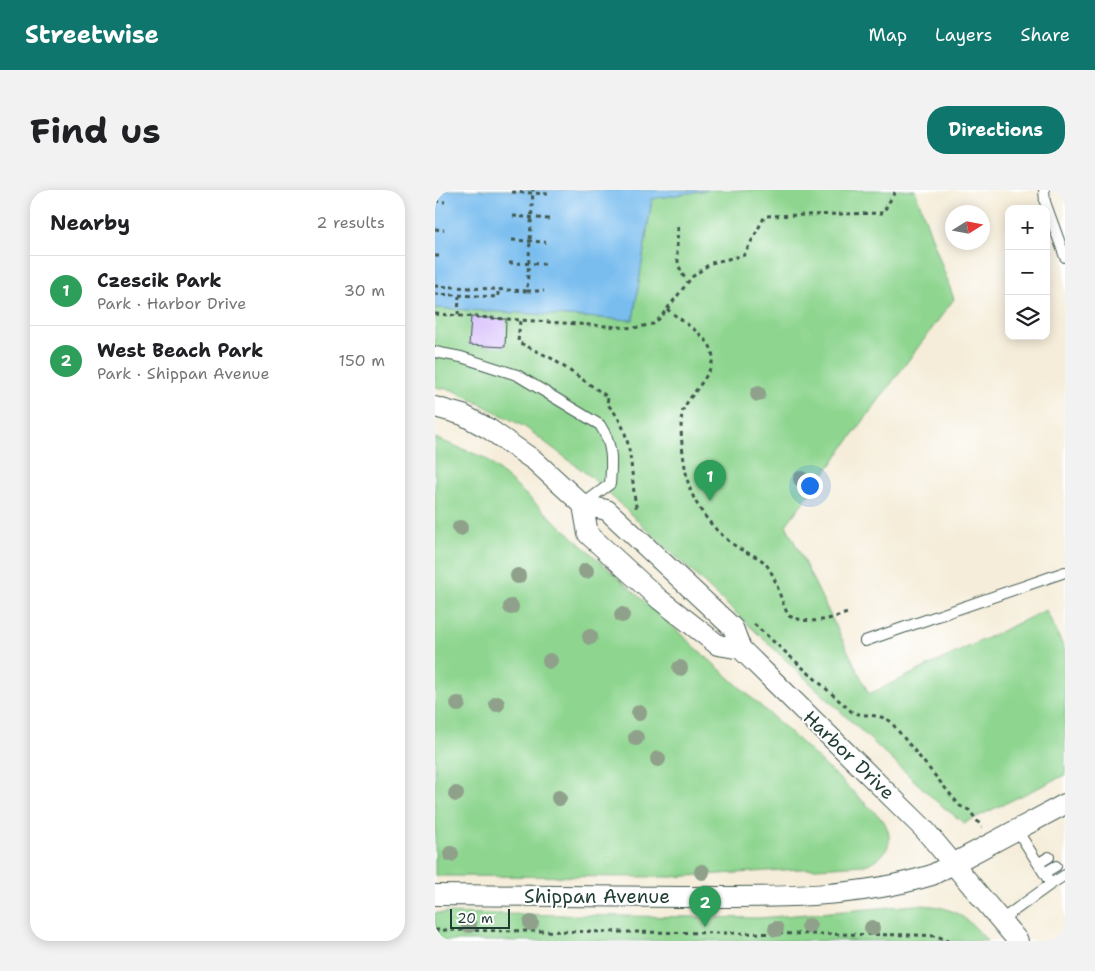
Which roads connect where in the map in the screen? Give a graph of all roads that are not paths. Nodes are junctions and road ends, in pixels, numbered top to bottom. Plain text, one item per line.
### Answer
1 (1044, 190) edge
2 (1065, 258) edge
3 (435, 352) edge
4 (435, 408) edge
5 (583, 505) junction
6 (1065, 572) edge
7 (865, 641) dead end
8 (741, 649) junction
9 (1065, 804) edge
10 (1017, 830) junction
11 (1049, 857) dead end
12 (1039, 863) junction
13 (955, 864) junction
14 (1056, 866) dead end
15 (1045, 873) junction
16 (1065, 875) edge
17 (1051, 884) junction
18 (435, 894) edge
19 (1001, 920) junction
20 (1018, 941) edge

1 - 2 lane
3 - 5 lane
4 - 5 street
5 - 8 street, Harbor Drive
5 - 8 street
6 - 7 lane
8 - 13 street, Harbor Drive
9 - 10 street, Shippan Avenue
10 - 12 lane
10 - 13 street, Shippan Avenue
11 - 12 lane
12 - 15 lane
13 - 18 street, Shippan Avenue
13 - 19 street
14 - 15 lane
15 - 17 lane
16 - 17 lane
17 - 19 lane
19 - 20 street

